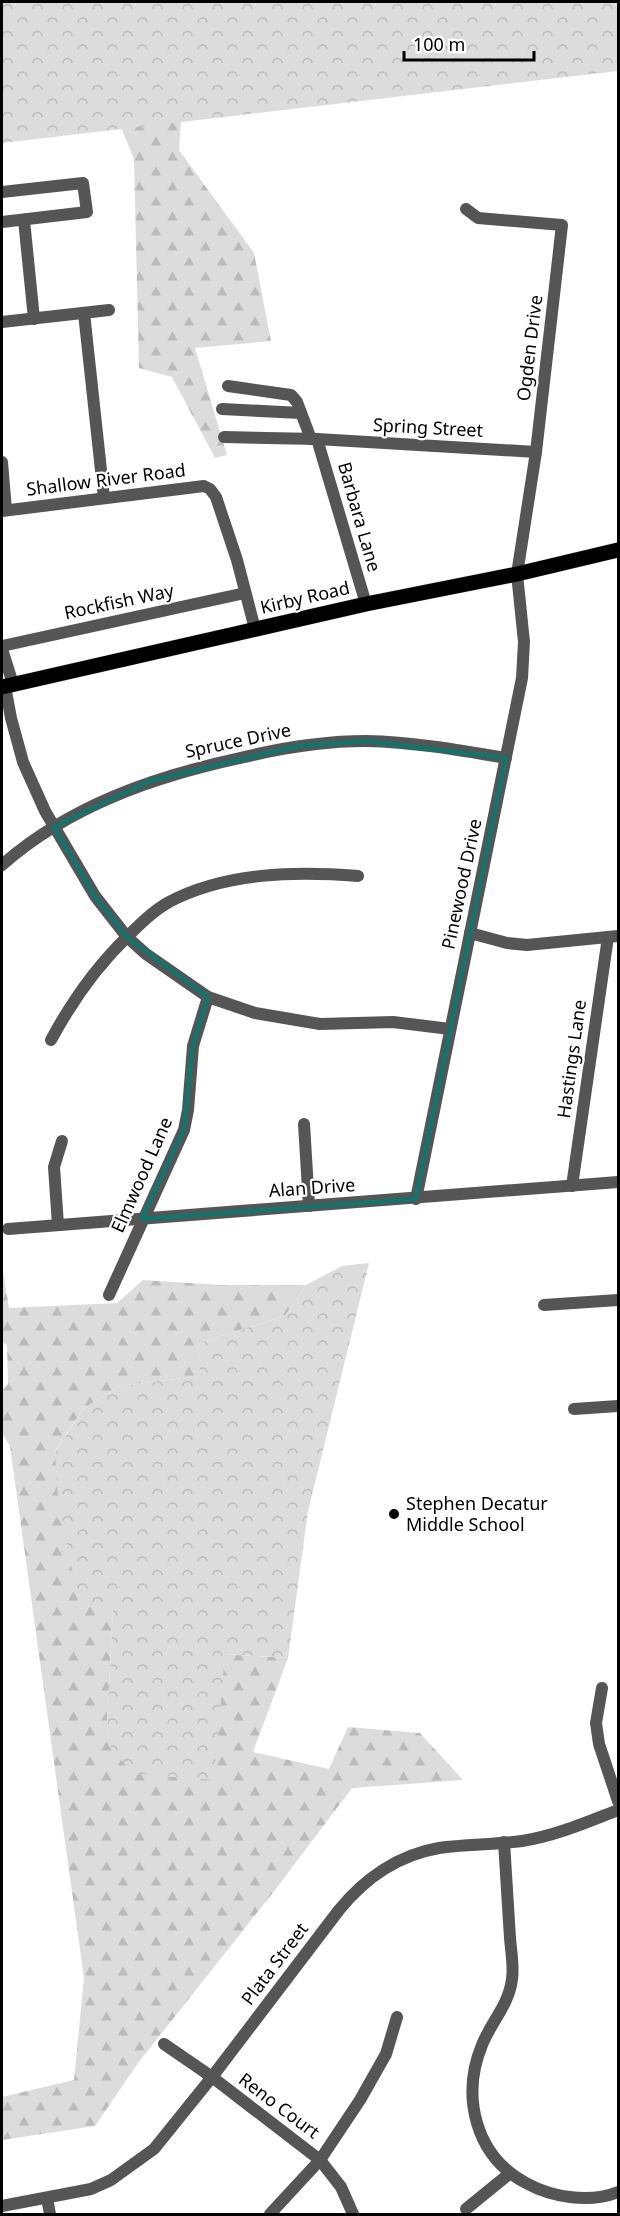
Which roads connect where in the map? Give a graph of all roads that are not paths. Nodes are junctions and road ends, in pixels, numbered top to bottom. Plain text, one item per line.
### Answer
1 (2, 192) edge
2 (466, 209) dead end
3 (24, 220) junction
4 (2, 222) edge
5 (109, 310) dead end
6 (84, 313) junction
7 (34, 319) junction
8 (2, 322) edge
9 (228, 386) dead end
10 (222, 409) dead end
11 (301, 413) junction
12 (224, 437) dead end
13 (314, 439) junction
14 (536, 452) junction
15 (2, 462) edge
16 (104, 498) junction
17 (4, 510) edge
18 (618, 550) edge
19 (517, 574) junction
20 (245, 593) junction
21 (366, 604) junction
22 (255, 629) junction
23 (2, 647) edge
24 (6, 686) edge
25 (506, 758) junction
26 (54, 827) junction
27 (2, 865) edge
28 (358, 876) dead end
29 (470, 933) junction
30 (613, 936) edge
31 (127, 937) junction
32 (208, 997) junction
33 (450, 1029) junction
34 (51, 1040) dead end
35 (304, 1124) dead end
36 (62, 1141) dead end
37 (618, 1182) edge
38 (572, 1186) junction
39 (416, 1199) junction
40 (309, 1206) junction
41 (142, 1219) junction
42 (58, 1225) junction
43 (8, 1229) dead end
44 (109, 1295) dead end
45 (618, 1300) edge
46 (544, 1305) dead end
47 (618, 1406) edge
48 (574, 1409) dead end
49 (602, 1688) dead end
50 (618, 1801) edge
51 (618, 1810) edge
52 (504, 1842) junction
53 (397, 2017) dead end
54 (164, 2044) dead end
55 (212, 2077) junction
56 (321, 2160) junction
57 (509, 2174) junction
58 (618, 2192) edge
59 (47, 2198) junction
60 (2, 2206) edge
61 (466, 2209) dead end
62 (50, 2214) edge
63 (270, 2214) edge
64 (353, 2214) edge

1 - 3 street
2 - 14 street, Ogden Drive
3 - 4 street
3 - 7 street
5 - 6 street
6 - 7 street
6 - 16 street
7 - 8 street
9 - 11 street
10 - 11 street
11 - 13 street, Barbara Lane
12 - 13 street, Spring Street
13 - 14 street, Spring Street
13 - 21 street, Barbara Lane
14 - 19 street, Ogden Drive
15 - 17 street
16 - 17 street, Shallow River Road
16 - 20 street, Shallow River Road
18 - 19 main road, Kirby Road
19 - 21 main road, Kirby Road
19 - 25 street, Pinewood Drive
20 - 22 street, Shallow River Road
20 - 23 street, Rockfish Way
21 - 22 main road, Kirby Road
22 - 24 main road, Kirby Road
23 - 24 street
24 - 26 street
25 - 26 street, Spruce Drive
25 - 29 street, Pinewood Drive
26 - 27 street, Spruce Drive
26 - 31 street
28 - 31 street
29 - 30 street
29 - 33 street, Pinewood Drive
30 - 38 street, Hastings Lane
31 - 32 street
31 - 34 street
32 - 33 street
32 - 41 street, Elmwood Lane
33 - 39 street, Pinewood Drive
35 - 40 street
36 - 42 street
37 - 38 street, Alan Drive
38 - 39 street, Alan Drive
39 - 40 street, Alan Drive
40 - 41 street, Alan Drive
41 - 42 street, Alan Drive
41 - 44 street, Elmwood Lane
42 - 43 street, Alan Drive
45 - 46 street
47 - 48 street
49 - 50 street
51 - 52 street, Plata Street
52 - 55 street, Plata Street
52 - 57 street
53 - 56 street
54 - 55 street, Reno Court
55 - 56 street, Reno Court
55 - 59 street, Plata Street
56 - 63 street
56 - 64 street, Reno Court
57 - 58 street
57 - 61 street
59 - 60 street, Plata Street
59 - 62 street

